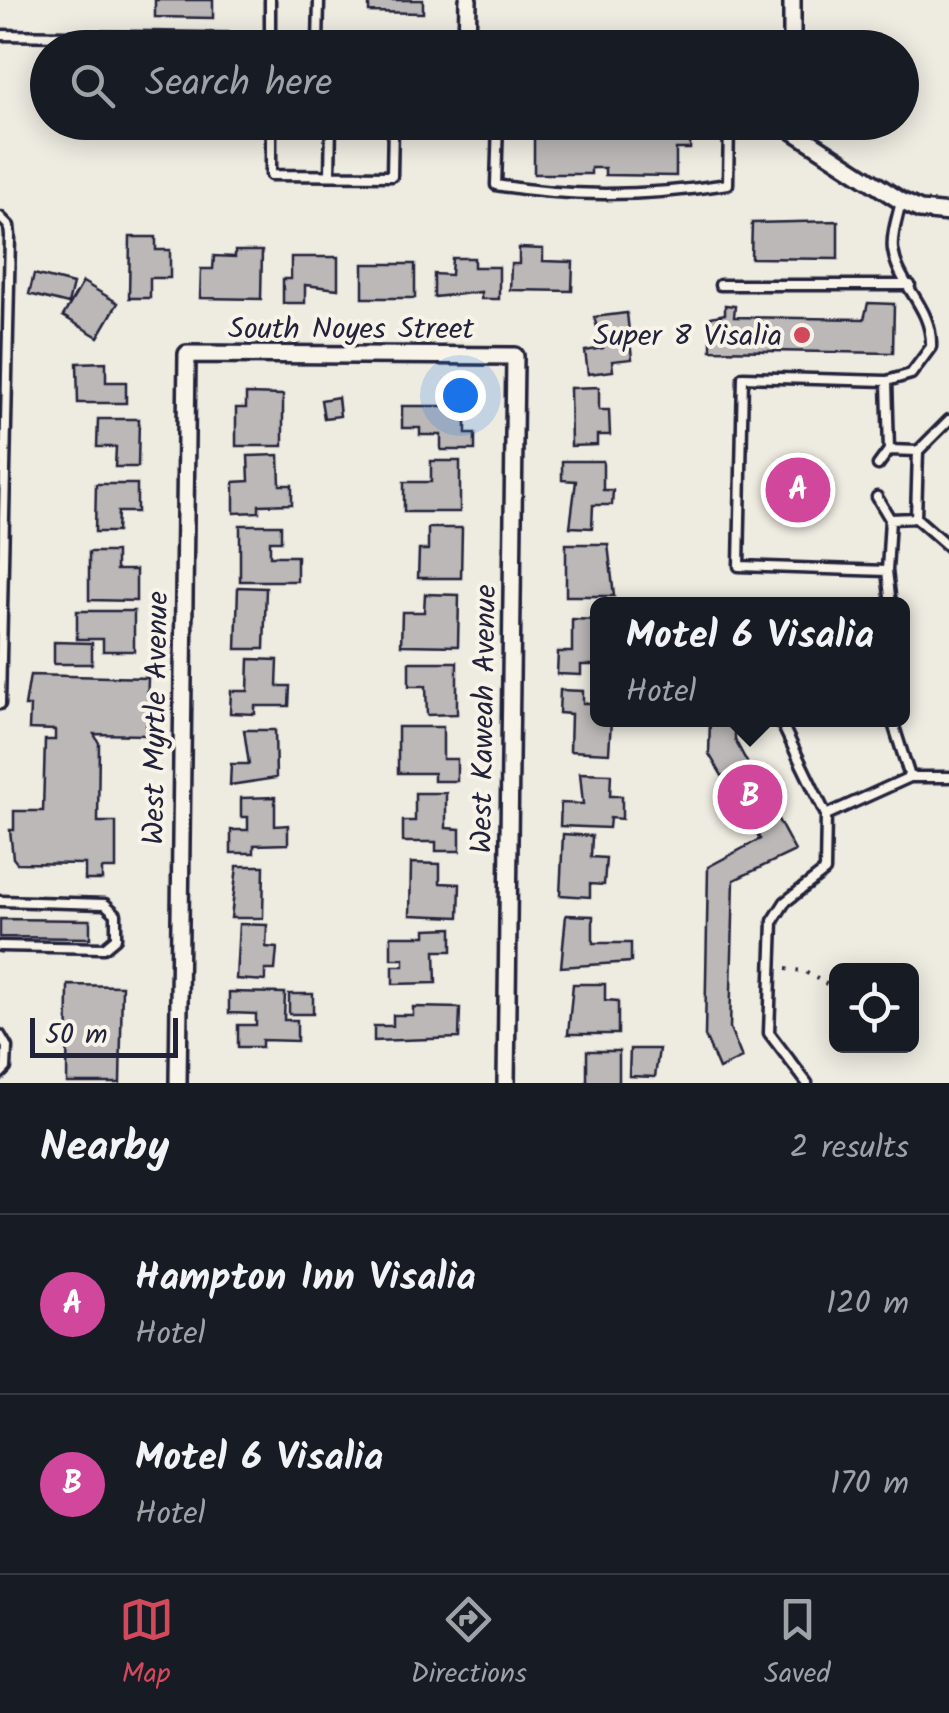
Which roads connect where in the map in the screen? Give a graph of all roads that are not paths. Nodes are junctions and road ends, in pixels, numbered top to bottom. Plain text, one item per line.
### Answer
1 (270, 0) edge
2 (319, 0) edge
3 (468, 0) edge
4 (792, 0) edge
5 (271, 30) edge
6 (318, 30) edge
7 (467, 30) edge
8 (792, 30) edge
9 (0, 35) edge
10 (30, 36) edge
11 (272, 140) edge
12 (331, 140) edge
13 (392, 140) edge
14 (497, 140) edge
15 (729, 140) edge
16 (807, 140) edge
17 (330, 175) junction
18 (901, 202) junction
19 (949, 213) edge
20 (0, 218) edge
21 (720, 285) dead end
22 (910, 285) junction
23 (187, 354) joint
24 (515, 356) joint
25 (887, 382) junction
26 (949, 420) edge
27 (889, 450) junction
28 (918, 451) junction
29 (878, 464) dead end
30 (877, 496) dead end
31 (916, 518) junction
32 (890, 519) junction
33 (949, 547) edge
34 (888, 570) junction
35 (890, 597) edge
36 (0, 704) edge
37 (783, 727) edge
38 (894, 727) edge
39 (910, 776) junction
40 (949, 777) edge
41 (826, 815) junction
42 (0, 900) edge
43 (0, 946) edge
44 (0, 1035) edge
45 (0, 1074) edge
46 (178, 1083) edge
47 (506, 1083) edge
48 (807, 1083) edge

1 - 5 lane
2 - 6 lane
3 - 7 street
4 - 8 street
9 - 10 lane
11 - 17 lane
12 - 17 lane
13 - 17 lane
14 - 15 lane
16 - 18 street
18 - 19 street
18 - 22 lane
20 - 36 lane
21 - 22 lane
22 - 25 lane
23 - 24 street, South Noyes Street
23 - 46 street, West Myrtle Avenue
24 - 47 street, West Kaweah Avenue
25 - 27 lane
25 - 34 lane
26 - 28 lane
27 - 28 lane
27 - 29 lane
28 - 31 lane
30 - 32 lane
31 - 32 lane
31 - 33 lane
32 - 34 lane
34 - 35 lane
37 - 41 lane
38 - 39 lane
39 - 40 lane
39 - 41 lane
41 - 48 lane
42 - 43 lane
44 - 45 lane

